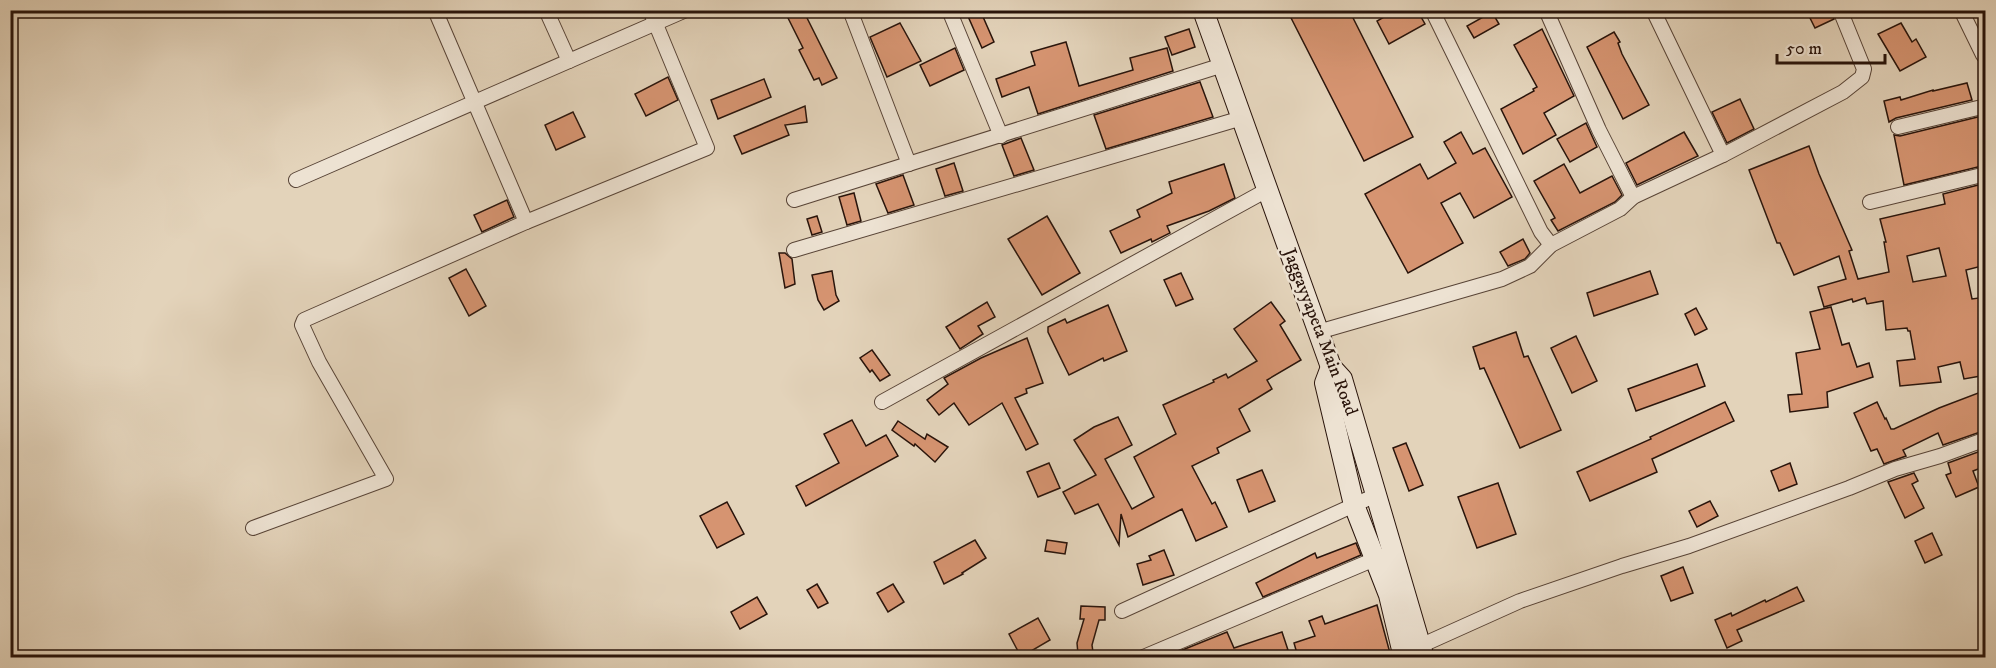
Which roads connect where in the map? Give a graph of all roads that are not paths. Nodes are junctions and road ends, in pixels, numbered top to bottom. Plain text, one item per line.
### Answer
1 (435, 10) edge
2 (546, 10) edge
3 (650, 10) edge
4 (686, 10) edge
5 (850, 10) edge
6 (949, 10) edge
7 (1203, 10) edge
8 (1432, 10) edge
9 (1546, 10) edge
10 (1653, 10) edge
11 (1840, 10) edge
12 (1960, 10) edge
13 (655, 24) junction
14 (1986, 54) edge
15 (569, 61) junction
16 (1223, 65) junction
17 (475, 102) junction
18 (1986, 106) edge
19 (1242, 118) junction
20 (1898, 127) dead end
21 (1001, 136) junction
22 (1723, 155) junction
23 (909, 164) junction
24 (1986, 174) edge
25 (296, 180) dead end
26 (1268, 190) junction
27 (1632, 197) junction
28 (794, 200) dead end
29 (1870, 202) dead end
30 (526, 222) junction
31 (1551, 244) junction
32 (794, 250) dead end
33 (1318, 332) junction
34 (1331, 367) junction
35 (882, 402) dead end
36 (1986, 439) edge
37 (1376, 495) junction
38 (1354, 505) junction
39 (253, 528) dead end
40 (1394, 551) junction
41 (1375, 559) junction
42 (1122, 611) dead end
43 (1422, 652) edge
44 (1141, 657) edge
45 (1404, 657) edge

1 - 17 street
2 - 15 street
3 - 13 street
4 - 13 street
5 - 23 street
6 - 21 street
7 - 16 main road, Jaggayyapeta Main Road
8 - 31 street
9 - 27 street
10 - 22 street
11 - 22 street
12 - 14 street
13 - 15 street
13 - 30 street
15 - 17 street
16 - 19 main road, Jaggayyapeta Main Road
16 - 21 street
17 - 25 street
17 - 30 street
18 - 20 street
19 - 26 main road, Jaggayyapeta Main Road
19 - 32 street
21 - 23 street
22 - 27 street
23 - 28 street
24 - 29 street
26 - 33 main road, Jaggayyapeta Main Road
26 - 35 street
27 - 31 street
30 - 39 street
31 - 33 street
33 - 34 main road, Jaggayyapeta Main Road
34 - 37 main road, Jaggayyapeta Main Road
34 - 38 main road
36 - 43 street
37 - 38 street
37 - 40 main road, Jaggayyapeta Main Road
38 - 41 main road
38 - 42 street
40 - 41 street
40 - 43 main road, Jaggayyapeta Main Road
41 - 44 street
41 - 45 main road

